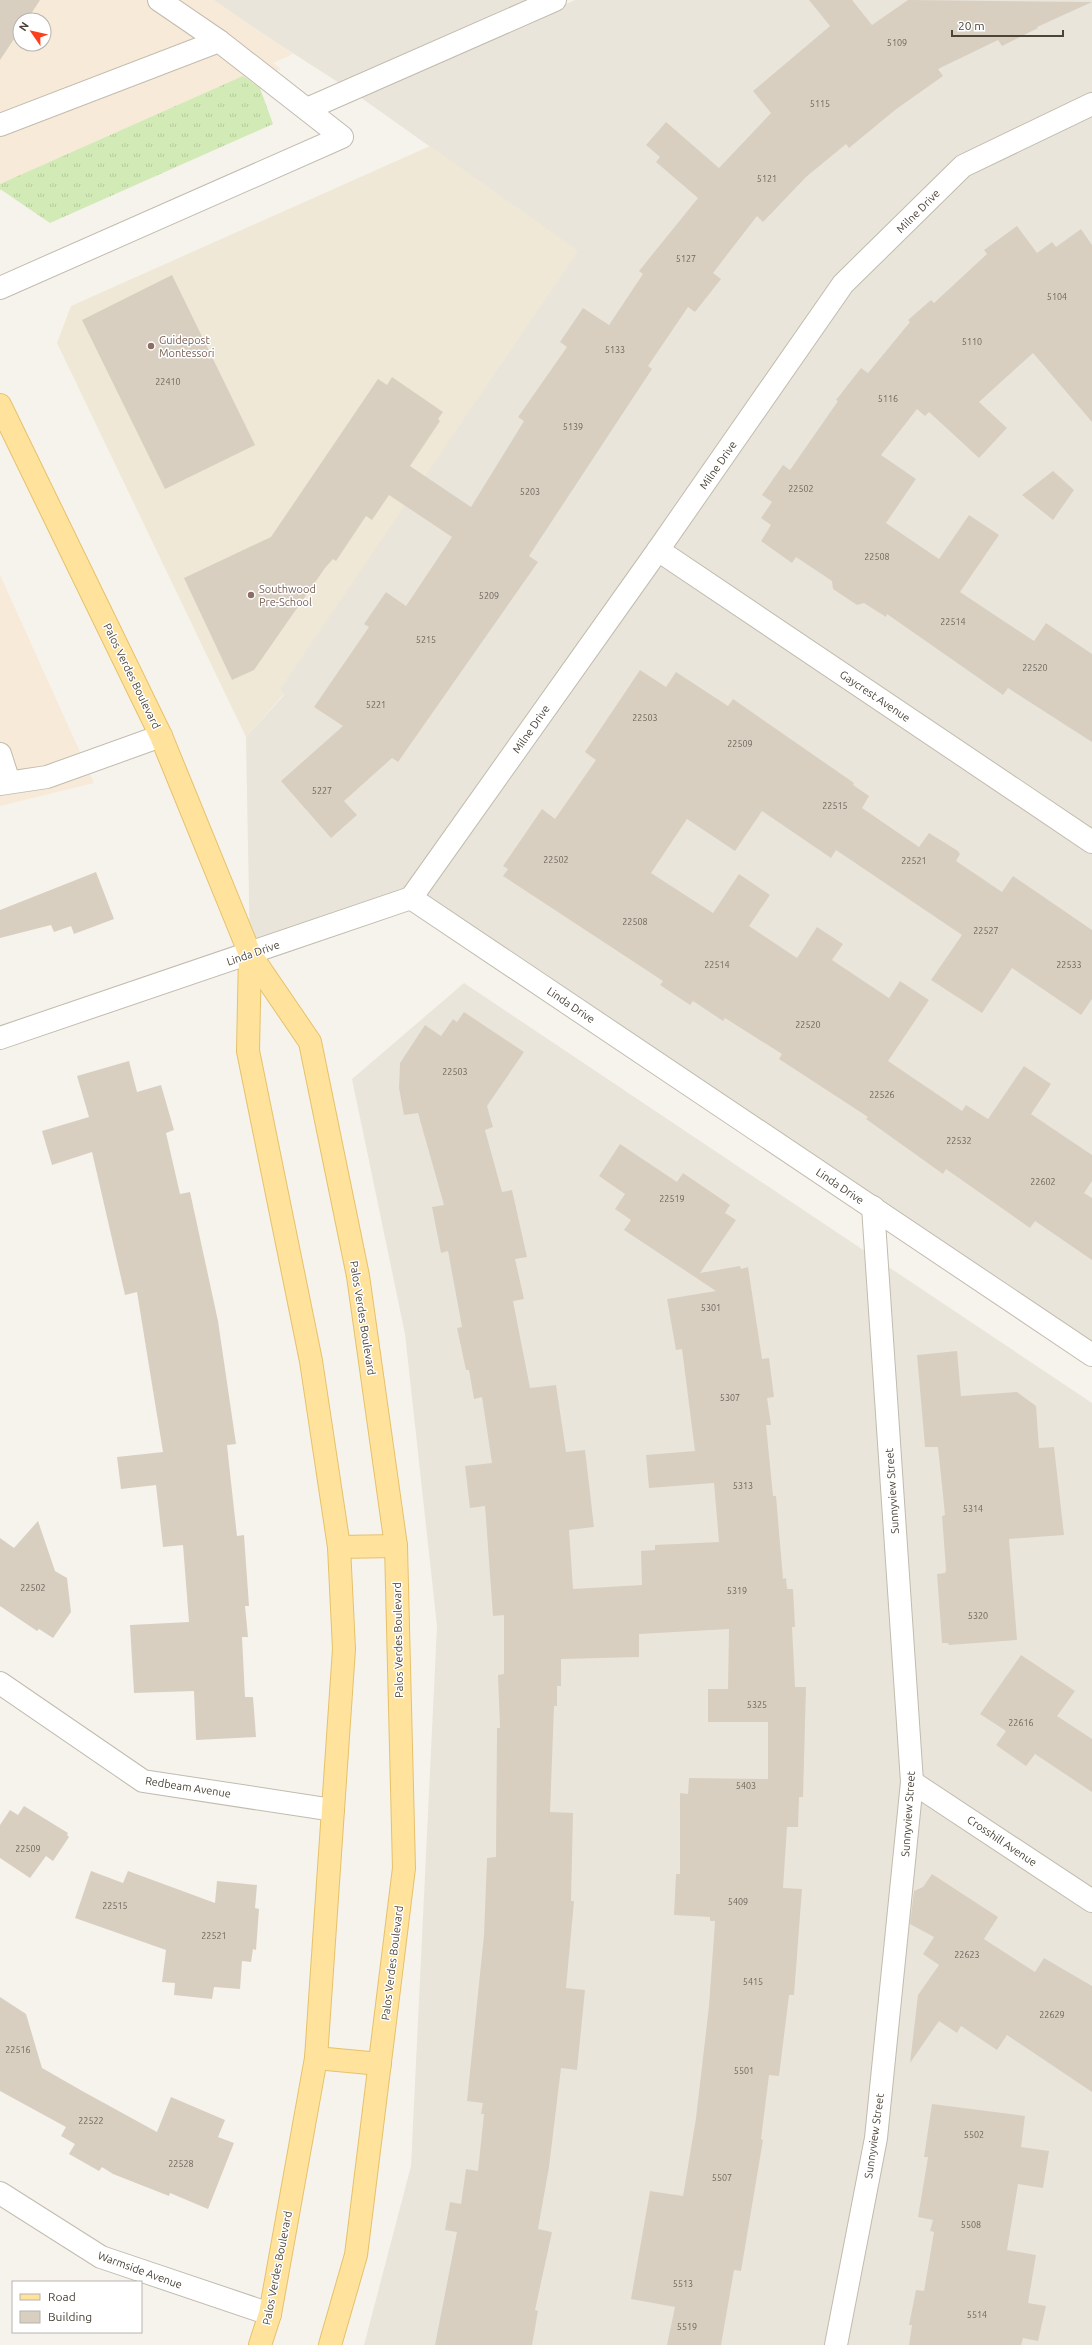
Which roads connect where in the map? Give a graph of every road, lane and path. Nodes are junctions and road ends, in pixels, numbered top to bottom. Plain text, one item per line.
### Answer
1 (159, 0) edge
2 (555, 0) edge
3 (219, 41) junction
4 (1092, 104) edge
5 (307, 109) junction
6 (0, 125) edge
7 (0, 288) edge
8 (0, 406) edge
9 (658, 550) junction
10 (161, 736) junction
11 (0, 754) edge
12 (4, 783) edge
13 (1092, 842) edge
14 (411, 898) junction
15 (250, 954) junction
16 (0, 1038) edge
17 (873, 1208) junction
18 (1092, 1355) edge
19 (396, 1546) junction
20 (339, 1547) junction
21 (0, 1683) edge
22 (912, 1782) junction
23 (333, 1810) junction
24 (1092, 1901) edge
25 (316, 2058) junction
26 (380, 2064) junction
27 (0, 2193) edge
28 (270, 2314) junction
29 (260, 2345) edge
30 (330, 2345) edge
31 (836, 2345) edge

1 - 3 street
2 - 5 street
3 - 5 street
3 - 6 street
4 - 9 street, Milne Drive
5 - 7 street
8 - 10 main road, Palos Verdes Boulevard
9 - 13 street, Gaycrest Avenue
9 - 14 street, Milne Drive
10 - 12 street
10 - 15 main road, Palos Verdes Boulevard
11 - 12 street
14 - 15 street, Linda Drive
14 - 17 street, Linda Drive
15 - 16 street, Linda Drive
15 - 19 main road, Palos Verdes Boulevard
15 - 20 main road, Palos Verdes Boulevard
17 - 18 street, Linda Drive
17 - 22 street, Sunnyview Street
19 - 20 main road
19 - 26 main road, Palos Verdes Boulevard
20 - 23 main road, Palos Verdes Boulevard
21 - 23 street, Redbeam Avenue
22 - 24 street, Crosshill Avenue
22 - 31 street, Sunnyview Street
23 - 25 main road, Palos Verdes Boulevard
25 - 26 main road
25 - 28 main road, Palos Verdes Boulevard
26 - 30 main road, Palos Verdes Boulevard
27 - 28 street, Warmside Avenue
28 - 29 main road, Palos Verdes Boulevard

